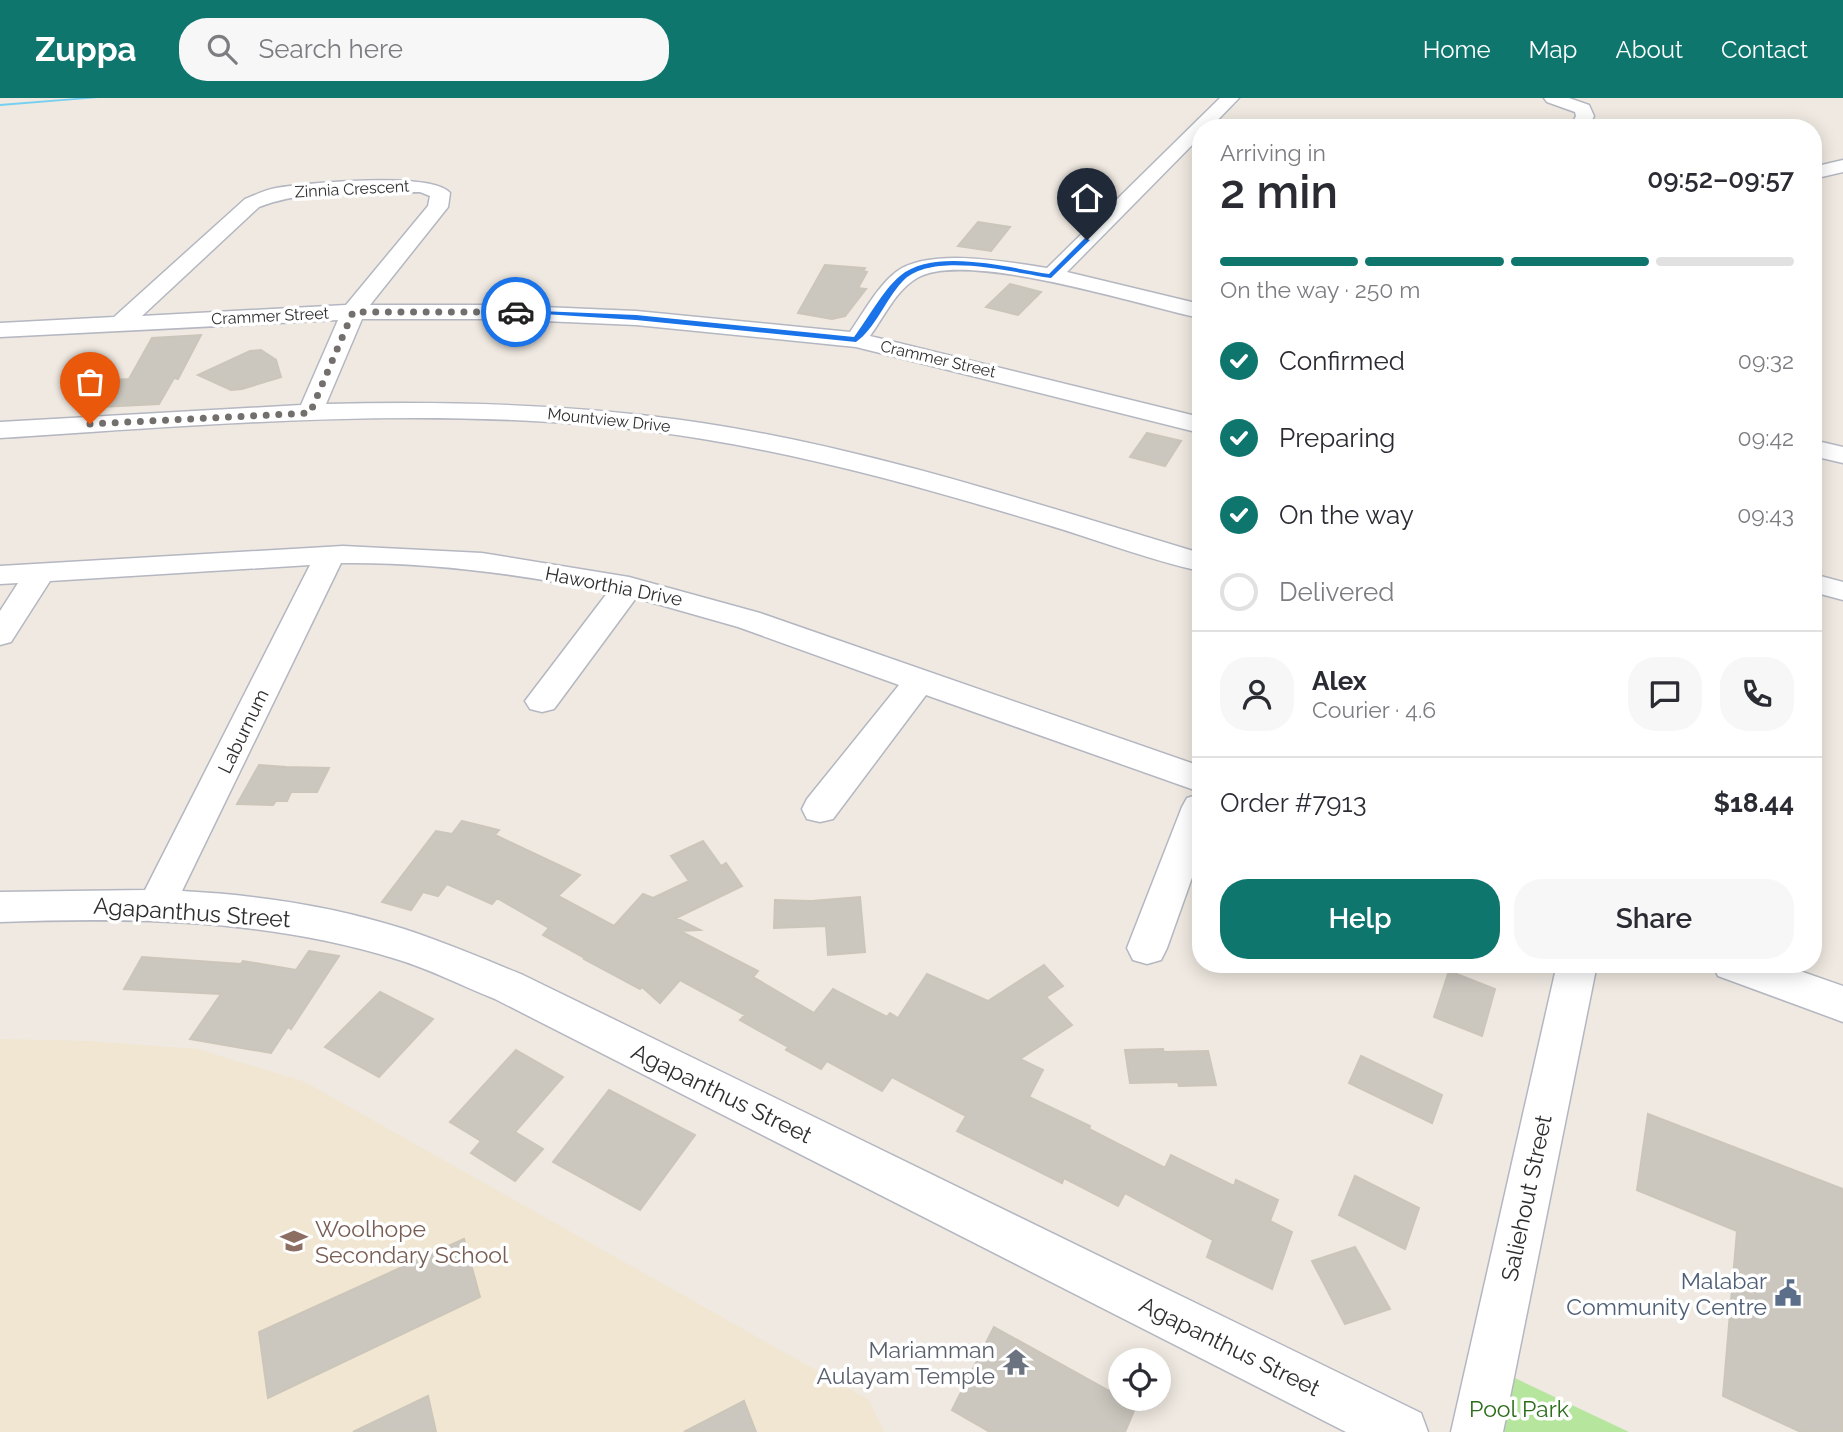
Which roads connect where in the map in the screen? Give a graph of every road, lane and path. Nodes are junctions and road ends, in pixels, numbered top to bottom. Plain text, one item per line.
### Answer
1 (1230, 98) edge
2 (1553, 98) edge
3 (1209, 119) edge
4 (1584, 119) edge
5 (1192, 136) edge
6 (1843, 166) edge
7 (1822, 171) edge
8 (1051, 276) junction
9 (1192, 309) edge
10 (353, 312) junction
11 (120, 324) junction
12 (0, 330) edge
13 (856, 340) junction
14 (310, 413) junction
15 (1192, 423) edge
16 (3, 433) edge
17 (1822, 451) edge
18 (1843, 455) edge
19 (330, 555) junction
20 (1192, 560) edge
21 (40, 572) junction
22 (0, 575) edge
23 (1822, 585) edge
24 (629, 586) junction
25 (1843, 591) edge
26 (0, 635) edge
27 (919, 680) junction
28 (542, 701) dead end
29 (1192, 776) edge
30 (820, 809) dead end
31 (1192, 828) edge
32 (156, 906) junction
33 (0, 907) edge
34 (1147, 948) dead end
35 (1575, 973) edge
36 (1757, 973) edge
37 (1843, 1004) edge
38 (1402, 1432) edge
39 (1477, 1432) edge

1 - 3 street
2 - 4 street
5 - 8 street
6 - 7 street
8 - 9 street
8 - 13 street
10 - 11 street, Crammer Street
10 - 11 street, Zinnia Crescent
10 - 13 street, Crammer Street
10 - 14 street
11 - 12 street, Crammer Street
13 - 15 street, Crammer Street
14 - 16 street, Mountview Drive
14 - 20 street, Mountview Drive
17 - 18 street
19 - 21 street, Haworthia Drive
19 - 24 street, Haworthia Drive
19 - 32 street, Laburnum
21 - 22 street, Haworthia Drive
21 - 26 street
23 - 25 street
24 - 27 street, Haworthia Drive
24 - 28 street
27 - 29 street, Haworthia Drive
27 - 30 street
31 - 34 street
32 - 33 street, Agapanthus Street
32 - 38 street, Agapanthus Street
35 - 39 street, Saliehout Street
36 - 37 street

